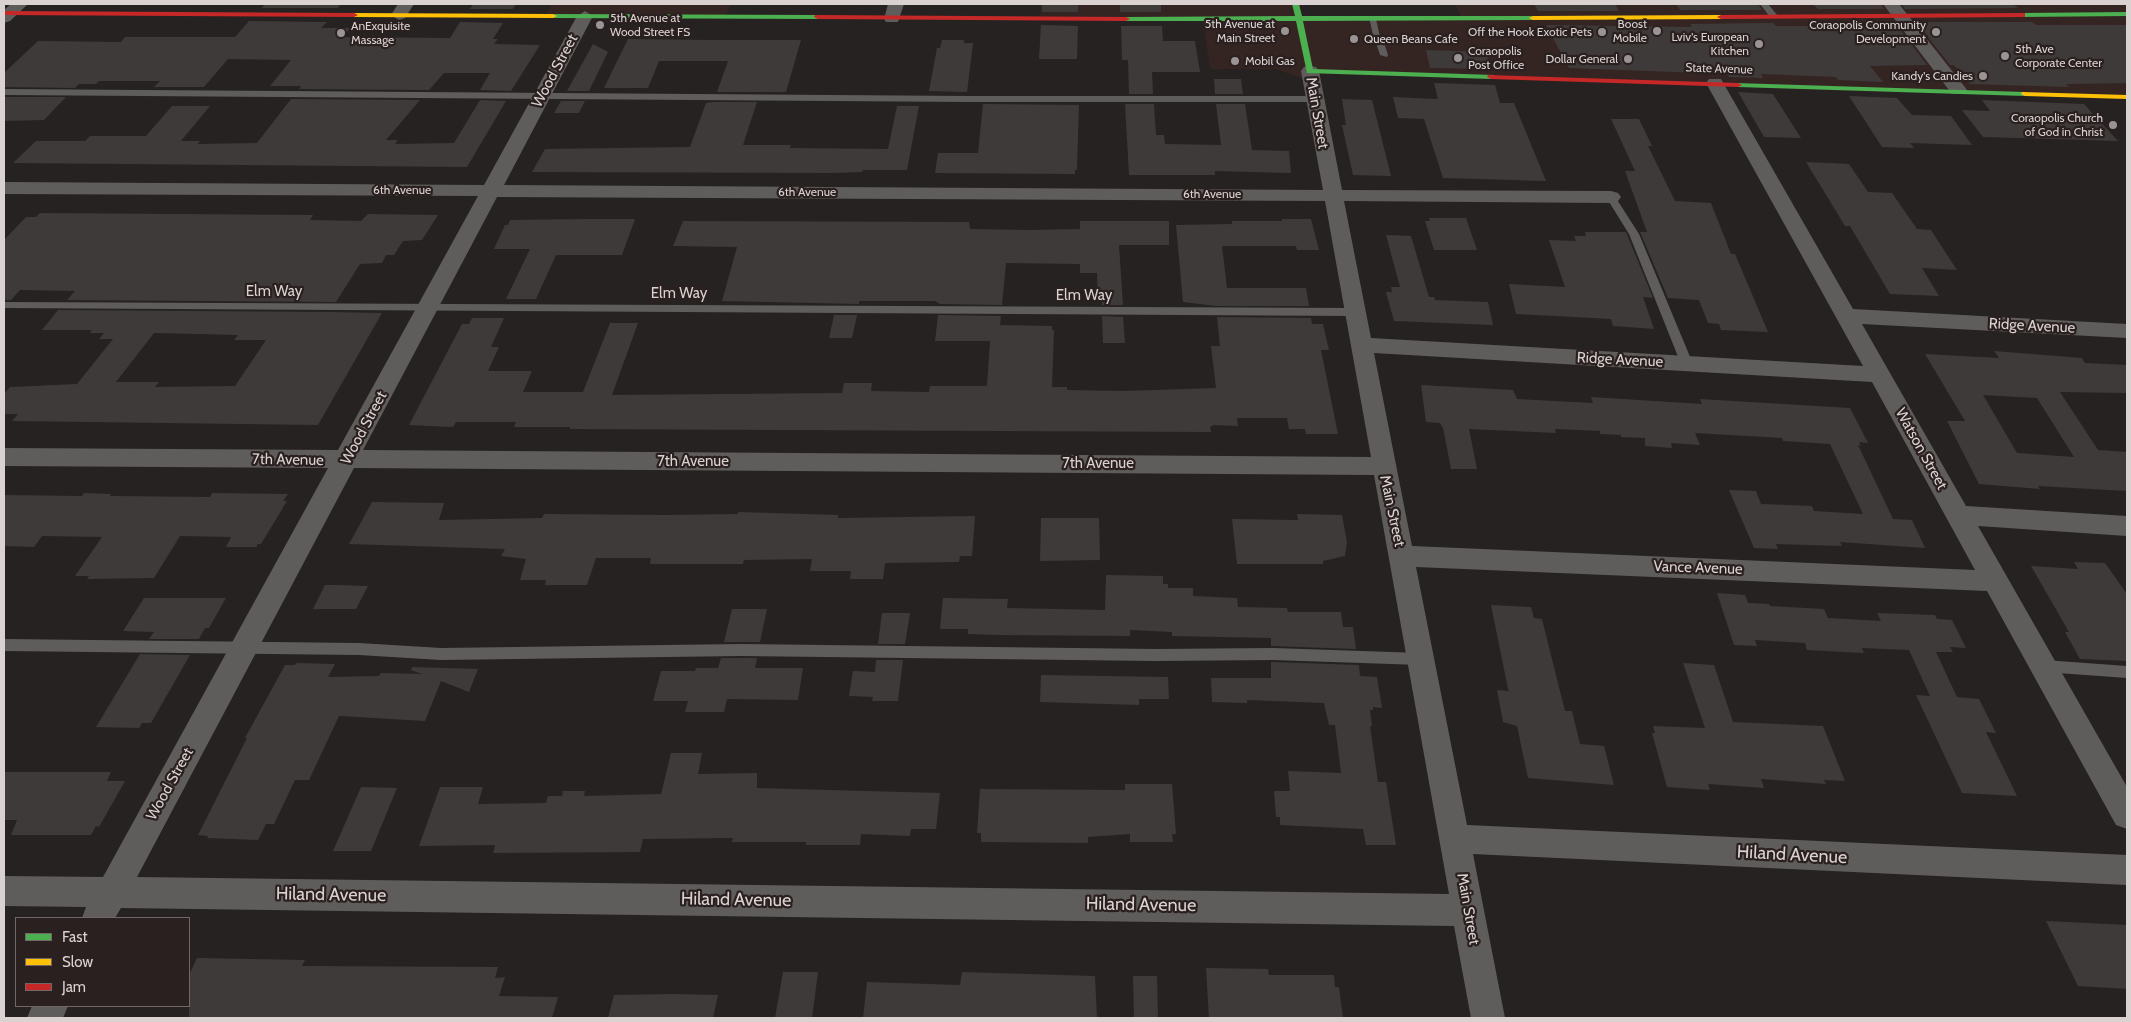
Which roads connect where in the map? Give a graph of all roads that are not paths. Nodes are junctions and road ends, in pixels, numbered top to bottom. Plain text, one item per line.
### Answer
1 (1296, 4) edge
2 (1764, 4) edge
3 (402, 9) edge
4 (1896, 10) edge
5 (894, 11) edge
6 (9, 12) edge
7 (2127, 14) edge
8 (1772, 15) junction
9 (585, 16) junction
10 (1372, 19) junction
11 (1298, 20) junction
12 (1384, 55) dead end
13 (1310, 71) junction
14 (1715, 83) junction
15 (1958, 90) junction
16 (4, 92) edge
17 (542, 96) junction
18 (2127, 97) edge
19 (1315, 99) junction
20 (4, 188) edge
21 (491, 191) junction
22 (1332, 195) junction
23 (1611, 198) joint
24 (4, 304) edge
25 (429, 308) junction
26 (1354, 312) junction
27 (1846, 316) junction
28 (2127, 331) edge
29 (1360, 345) junction
30 (1687, 364) junction
31 (1880, 375) junction
32 (4, 457) edge
33 (346, 460) junction
34 (1383, 466) junction
35 (1958, 515) junction
36 (2127, 526) edge
37 (1402, 556) junction
38 (1995, 581) junction
39 (4, 645) edge
40 (245, 647) junction
41 (1422, 659) junction
42 (2044, 666) junction
43 (2127, 672) edge
44 (2127, 815) edge
45 (1456, 839) junction
46 (2127, 870) edge
47 (4, 892) edge
48 (104, 905) edge
49 (1468, 910) junction
50 (50, 1007) edge
51 (44, 1018) edge
52 (1488, 1018) edge

1 - 11 main road, Main Street
2 - 8 lane
3 - 6 main road
3 - 9 main road
4 - 7 main road
4 - 8 main road
4 - 15 street
5 - 9 main road
5 - 11 main road
8 - 10 main road
9 - 17 street, Wood Street
10 - 11 main road
10 - 12 lane
11 - 13 main road, Main Street
13 - 14 main road, State Avenue
13 - 19 street, Main Street
14 - 15 main road, State Avenue
14 - 27 street, Watson Street
15 - 18 main road, State Avenue
16 - 17 lane
17 - 19 lane
17 - 21 street, Wood Street
19 - 22 street, Main Street
20 - 21 street, 6th Avenue
21 - 22 street, 6th Avenue
21 - 25 street, Wood Street
22 - 23 street, 6th Avenue
22 - 26 street, Main Street
23 - 30 lane
24 - 25 lane, Elm Way
25 - 26 lane, Elm Way
25 - 33 street, Wood Street
26 - 29 street, Main Street
27 - 28 street, Ridge Avenue
27 - 31 street, Watson Street
29 - 30 street, Ridge Avenue
29 - 34 street, Main Street
30 - 31 street, Ridge Avenue
31 - 35 street, Watson Street
32 - 33 street, 7th Avenue
33 - 34 street, 7th Avenue
33 - 40 street, Wood Street
34 - 37 street, Main Street
35 - 36 street
35 - 38 street, Watson Street
37 - 38 street, Vance Avenue
37 - 41 street, Main Street
38 - 42 street, Watson Street
39 - 40 lane
40 - 41 lane
40 - 48 street, Wood Street
41 - 45 street, Main Street
42 - 43 lane
42 - 44 street, Watson Street
45 - 46 street, Hiland Avenue
45 - 49 street, Main Street
47 - 48 street, Hiland Avenue
48 - 49 street, Hiland Avenue
49 - 52 street, Main Street
50 - 51 street

